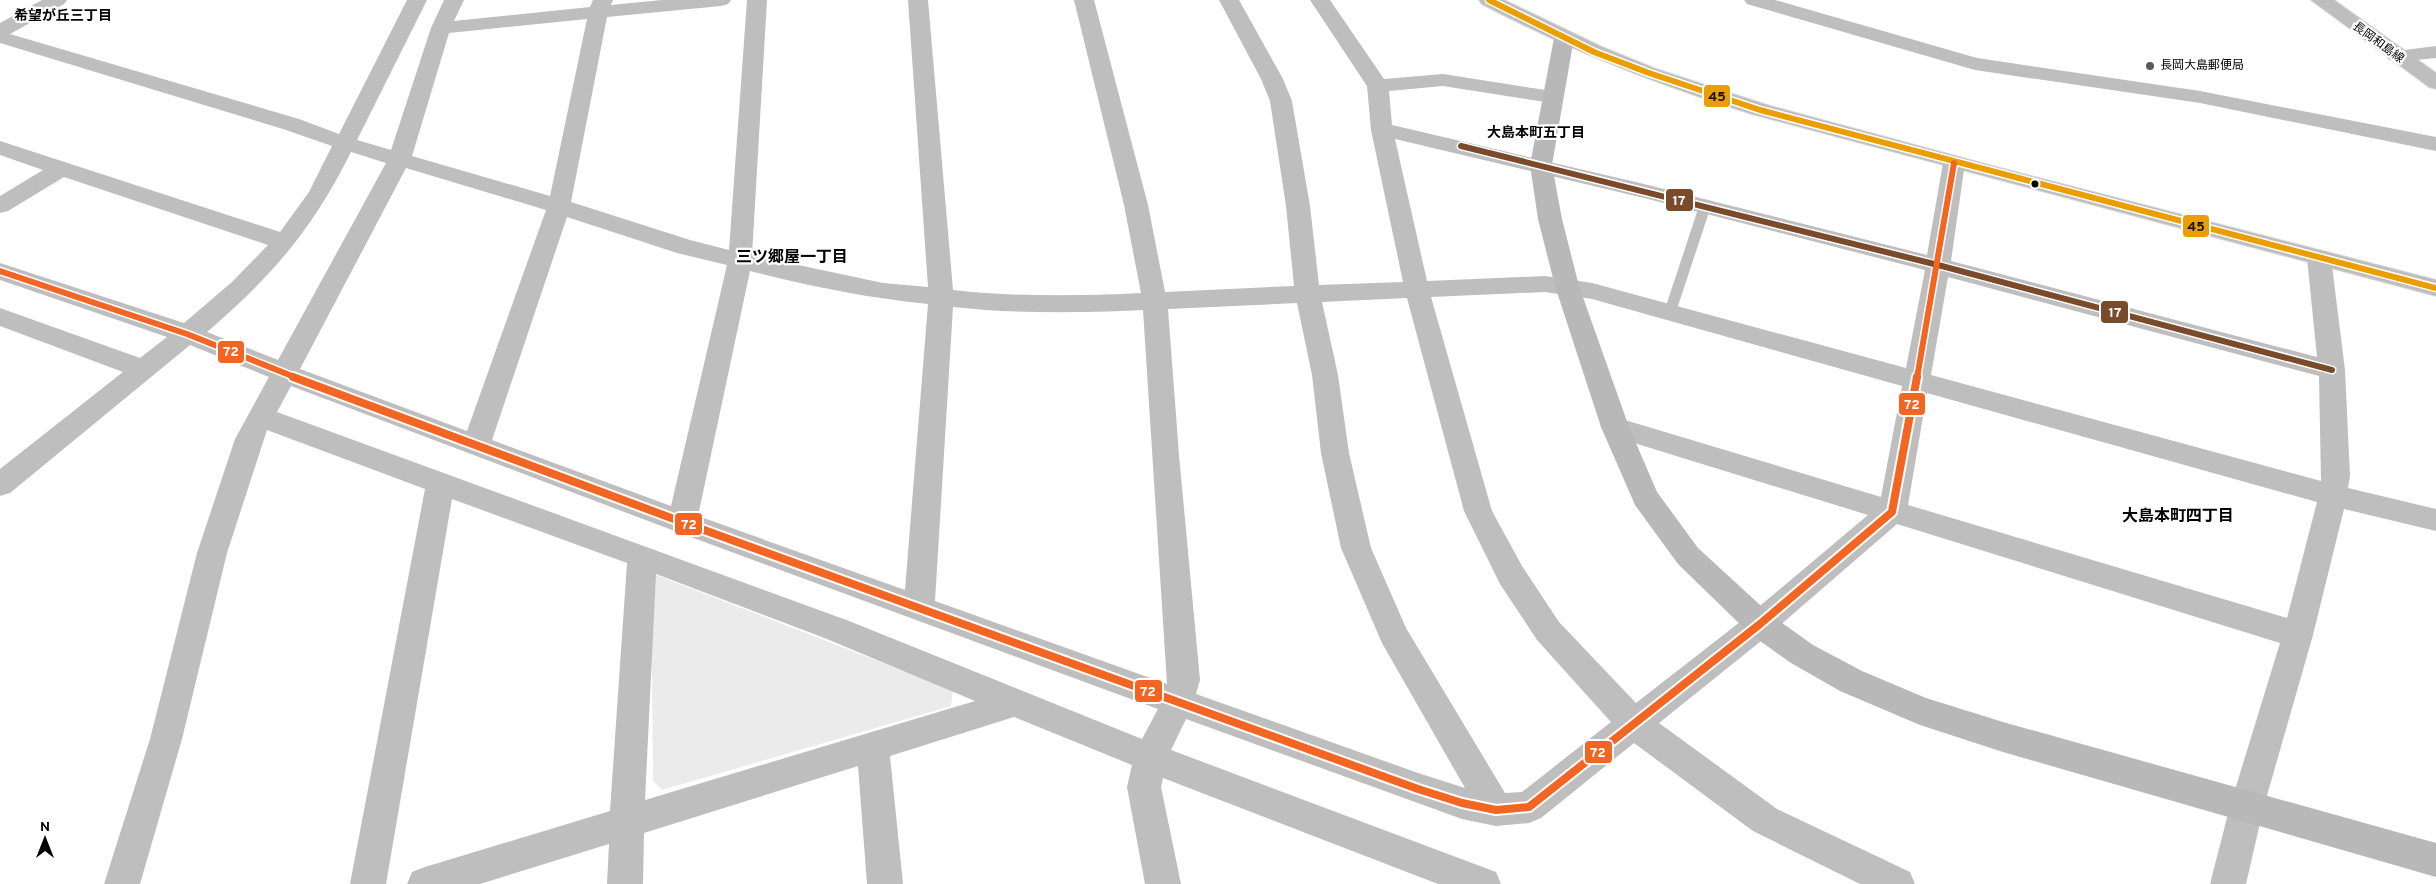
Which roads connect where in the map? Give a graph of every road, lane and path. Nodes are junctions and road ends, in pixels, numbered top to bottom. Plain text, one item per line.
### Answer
1 (57, 0) edge
2 (417, 0) edge
3 (454, 0) edge
4 (721, 0) edge
5 (757, 0) edge
6 (918, 0) edge
7 (1084, 0) edge
8 (1229, 0) edge
9 (1320, 0) edge
10 (1489, 0) edge
11 (1754, 0) edge
12 (2322, 0) edge
13 (600, 6) edge
14 (441, 28) junction
15 (0, 31) edge
16 (0, 37) edge
17 (1564, 38) junction
18 (2436, 52) edge
19 (2396, 56) junction
20 (2436, 83) edge
21 (1378, 86) junction
22 (1552, 97) junction
23 (1382, 130) junction
24 (344, 143) junction
25 (2436, 144) edge
26 (0, 148) edge
27 (399, 160) junction
28 (1954, 162) junction
29 (1541, 165) junction
30 (61, 169) junction
31 (0, 206) edge
32 (559, 206) junction
33 (1706, 206) junction
34 (285, 242) junction
35 (2319, 258) junction
36 (740, 261) junction
37 (1938, 265) junction
38 (0, 271) edge
39 (1568, 286) junction
40 (2436, 288) edge
41 (1417, 290) junction
42 (1307, 293) junction
43 (941, 297) junction
44 (1155, 302) junction
45 (1670, 312) junction
46 (0, 317) edge
47 (187, 334) junction
48 (143, 370) junction
49 (2332, 370) junction
50 (284, 373) junction
51 (1918, 379) junction
52 (262, 418) junction
53 (1615, 426) junction
54 (476, 445) junction
55 (440, 484) junction
56 (0, 485) edge
57 (2333, 494) junction
58 (1892, 512) junction
59 (2436, 520) edge
60 (682, 522) junction
61 (642, 556) junction
62 (920, 608) junction
63 (1760, 624) junction
64 (2298, 635) junction
65 (1015, 703) junction
66 (1178, 703) junction
67 (1635, 725) junction
68 (872, 747) junction
69 (1150, 757) junction
70 (2247, 806) junction
71 (1496, 810) junction
72 (627, 824) junction
73 (2436, 860) edge
74 (122, 884) edge
75 (368, 884) edge
76 (425, 884) edge
77 (625, 884) edge
78 (885, 884) edge
79 (1163, 884) edge
80 (1484, 884) edge
81 (1897, 884) edge
82 (2228, 884) edge

1 - 15 main road
2 - 24 main road
3 - 14 main road
4 - 13 main road
5 - 36 main road
6 - 43 main road
7 - 44 main road
8 - 42 main road
9 - 21 main road
10 - 17 main road
11 - 25 main road
12 - 19 main road, 長岡和島線
13 - 14 main road
13 - 32 main road
14 - 27 main road
16 - 24 main road
17 - 22 street
17 - 28 main road
18 - 19 main road
19 - 20 main road, 長岡和島線
21 - 22 main road
21 - 23 main road
22 - 29 street
23 - 29 main road
23 - 41 main road
24 - 27 main road
24 - 34 main road
26 - 30 main road
27 - 32 main road
27 - 50 main road
28 - 35 main road
28 - 37 main road
29 - 33 main road
29 - 39 street
30 - 31 main road
30 - 34 main road
32 - 36 main road
32 - 54 main road
33 - 37 main road
33 - 45 lane
34 - 47 main road
35 - 40 main road
35 - 49 main road
36 - 43 main road
36 - 60 main road
37 - 49 main road
37 - 51 main road
38 - 47 main road
39 - 41 main road
39 - 45 main road
39 - 53 street
41 - 42 main road
41 - 67 main road
42 - 44 main road
42 - 71 main road
43 - 44 main road
43 - 62 main road
44 - 66 main road
45 - 51 main road
46 - 48 main road
47 - 48 main road
47 - 50 main road
48 - 56 main road
49 - 57 main road
50 - 52 main road
50 - 54 main road
51 - 57 main road
51 - 58 main road
52 - 55 main road
52 - 74 main road
53 - 58 main road
53 - 63 street
54 - 60 main road
55 - 61 main road
55 - 75 main road
57 - 59 main road
57 - 64 main road
58 - 63 main road
58 - 64 main road
60 - 62 main road
61 - 65 main road
61 - 72 main road
62 - 66 main road
63 - 67 main road
63 - 70 street
64 - 70 main road
65 - 68 main road
65 - 69 main road
66 - 69 main road
66 - 71 main road
67 - 71 main road
67 - 81 main road
68 - 72 main road
68 - 78 main road
69 - 79 main road
69 - 80 main road
70 - 73 street
70 - 82 main road
72 - 76 main road
72 - 77 main road

